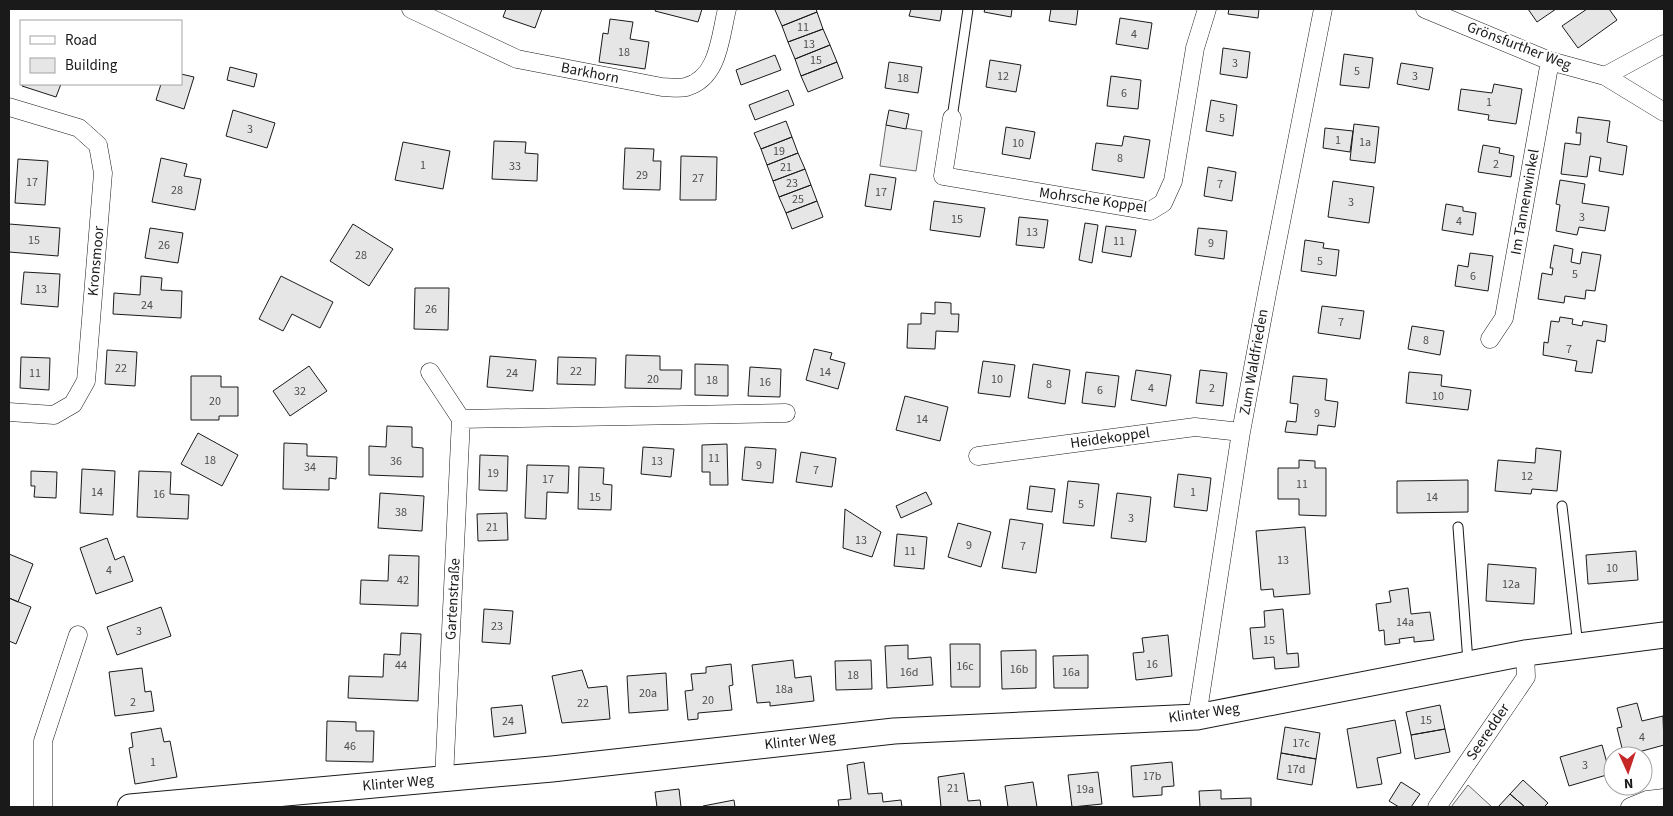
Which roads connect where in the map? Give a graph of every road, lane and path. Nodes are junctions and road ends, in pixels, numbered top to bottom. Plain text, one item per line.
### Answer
1 (411, 9) edge
2 (727, 9) edge
3 (968, 9) edge
4 (1207, 9) edge
5 (1323, 9) edge
6 (1425, 9) edge
7 (1664, 44) edge
8 (1550, 61) junction
9 (1605, 76) junction
10 (9, 108) edge
11 (1664, 112) edge
12 (952, 118) joint
13 (1490, 339) dead end
14 (430, 372) dead end
15 (9, 412) edge
16 (786, 413) dead end
17 (461, 419) junction
18 (1241, 432) junction
19 (978, 456) dead end
20 (1562, 506) dead end
21 (1458, 527) dead end
22 (78, 635) dead end
23 (1664, 635) edge
24 (1578, 646) junction
25 (1526, 653) junction
26 (1468, 664) junction
27 (1197, 717) junction
28 (444, 779) junction
29 (1664, 798) edge
30 (42, 807) edge
31 (130, 807) edge
32 (1437, 807) edge
33 (1630, 807) edge

1 - 2 street, Barkhorn
3 - 12 lane
4 - 12 street, Mohrsche Koppel
5 - 18 street, Zum Waldfrieden
6 - 8 street, Grönsfurther Weg
7 - 9 street
8 - 9 street, Grönsfurther Weg
8 - 13 street, Im Tannenwinkel
9 - 11 street, Grönsfurther Weg
10 - 15 street, Kronsmoor
14 - 17 street
16 - 17 street
17 - 28 street, Gartenstraße
18 - 19 street, Heidekoppel
18 - 27 street, Zum Waldfrieden
20 - 24 lane
21 - 26 lane
22 - 30 street
23 - 24 street, Klinter Weg
24 - 25 street, Klinter Weg
25 - 26 street, Klinter Weg
25 - 32 street, Seeredder
26 - 27 street, Klinter Weg
27 - 28 street, Klinter Weg
28 - 31 street, Klinter Weg
29 - 33 street

